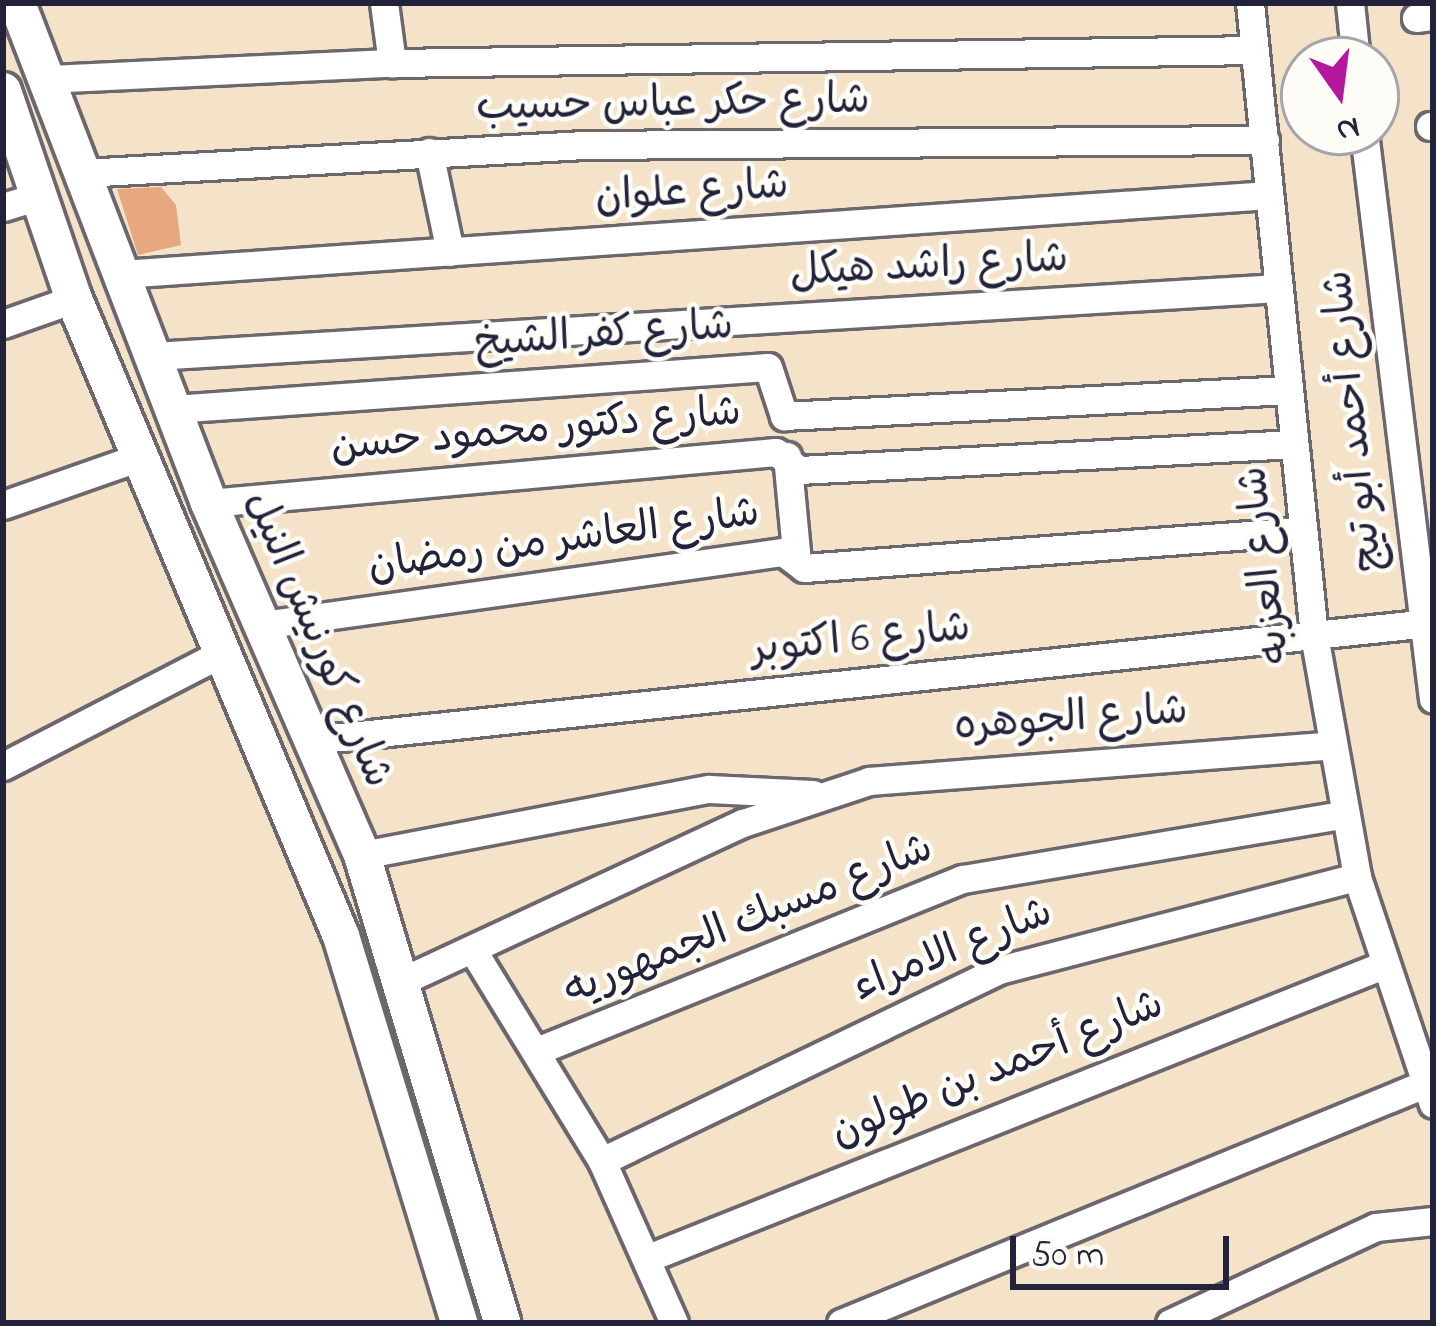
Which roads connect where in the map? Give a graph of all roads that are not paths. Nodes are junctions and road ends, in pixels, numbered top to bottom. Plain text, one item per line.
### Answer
1 (17, 3) edge
2 (384, 3) edge
3 (1250, 3) edge
4 (1350, 3) edge
5 (1353, 36) edge
6 (1255, 50) junction
7 (392, 63) junction
8 (47, 79) junction
9 (3, 91) edge
10 (1265, 140) junction
11 (429, 152) junction
12 (1367, 156) edge
13 (83, 173) junction
14 (1269, 194) junction
15 (40, 196) junction
16 (3, 207) edge
17 (450, 252) junction
18 (122, 274) junction
19 (1279, 288) junction
20 (74, 299) junction
21 (3, 324) edge
22 (153, 356) junction
23 (1289, 390) junction
24 (173, 409) junction
25 (782, 416) junction
26 (1294, 444) junction
27 (140, 457) junction
28 (788, 463) junction
29 (208, 503) junction
30 (3, 505) edge
31 (1303, 531) junction
32 (797, 561) junction
33 (1420, 624) junction
34 (262, 626) junction
35 (1313, 635) junction
36 (222, 653) junction
37 (1433, 699) edge
38 (312, 740) junction
39 (1333, 745) junction
40 (3, 766) edge
41 (816, 795) junction
42 (1346, 814) junction
43 (362, 856) junction
44 (1357, 877) junction
45 (472, 950) junction
46 (1381, 966) junction
47 (400, 982) junction
48 (539, 1050) junction
49 (1430, 1093) edge
50 (602, 1161) junction
51 (1433, 1221) edge
52 (648, 1258) junction
53 (1230, 1310) edge
54 (459, 1323) edge
55 (502, 1323) edge
56 (674, 1323) edge
57 (841, 1323) edge
58 (1170, 1323) edge

1 - 8 main road, شارع كورنيش النيل
2 - 7 street
3 - 6 street, شارع العزبه
4 - 5 street
6 - 7 street
6 - 10 street, شارع العزبه
7 - 8 street
8 - 13 main road, شارع كورنيش النيل
9 - 15 main road
10 - 11 street, شارع حكر عباس حسيب
10 - 14 street, شارع العزبه
11 - 13 street, شارع حكر عباس حسيب
11 - 17 street
12 - 33 street, شارع أحمد أبو تيج
13 - 18 main road, شارع كورنيش النيل
14 - 17 street, شارع علوان
14 - 19 street, شارع العزبه
15 - 16 street
15 - 20 main road
17 - 18 street, شارع علوان
18 - 22 main road, شارع كورنيش النيل
19 - 22 street, شارع راشد هيكل
19 - 23 street, شارع العزبه
20 - 21 street
20 - 27 main road
22 - 24 main road, شارع كورنيش النيل
23 - 25 street
23 - 26 street, شارع العزبه
24 - 25 street, شارع كفر الشيخ
24 - 29 main road, شارع كورنيش النيل
25 - 28 street
26 - 28 street, شارع دكتور محمود حسن
26 - 31 street, شارع العزبه
27 - 30 street
27 - 36 main road
28 - 29 street, شارع دكتور محمود حسن
28 - 32 street
29 - 34 main road, شارع كورنيش النيل
31 - 32 street, شارع العاشر من رمضان
31 - 35 street, شارع العزبه
32 - 34 street, شارع العاشر من رمضان
33 - 35 street, شارع 6 اكتوبر
33 - 37 street, شارع أحمد أبو تيج
34 - 38 main road, شارع كورنيش النيل
35 - 38 street, شارع 6 اكتوبر
35 - 39 street, شارع العزبه
36 - 40 street
36 - 54 main road
38 - 43 main road, شارع كورنيش النيل
39 - 41 street, شارع الجوهره
39 - 42 street, شارع العزبه
41 - 43 street, شارع الجوهره
41 - 45 street, شارع الجوهره
42 - 44 street, شارع العزبه
42 - 48 street, شارع مسبك الجمهوريه
43 - 47 main road, شارع كورنيش النيل
44 - 46 street, شارع العزبه
44 - 50 street, شارع الامراء
45 - 47 street, شارع الجوهره
45 - 48 street
46 - 49 street, شارع العزبه
46 - 52 street, شارع أحمد بن طولون
47 - 55 main road, شارع كورنيش النيل
48 - 50 street
49 - 57 street
50 - 52 street
51 - 53 street
52 - 56 street
53 - 58 street

